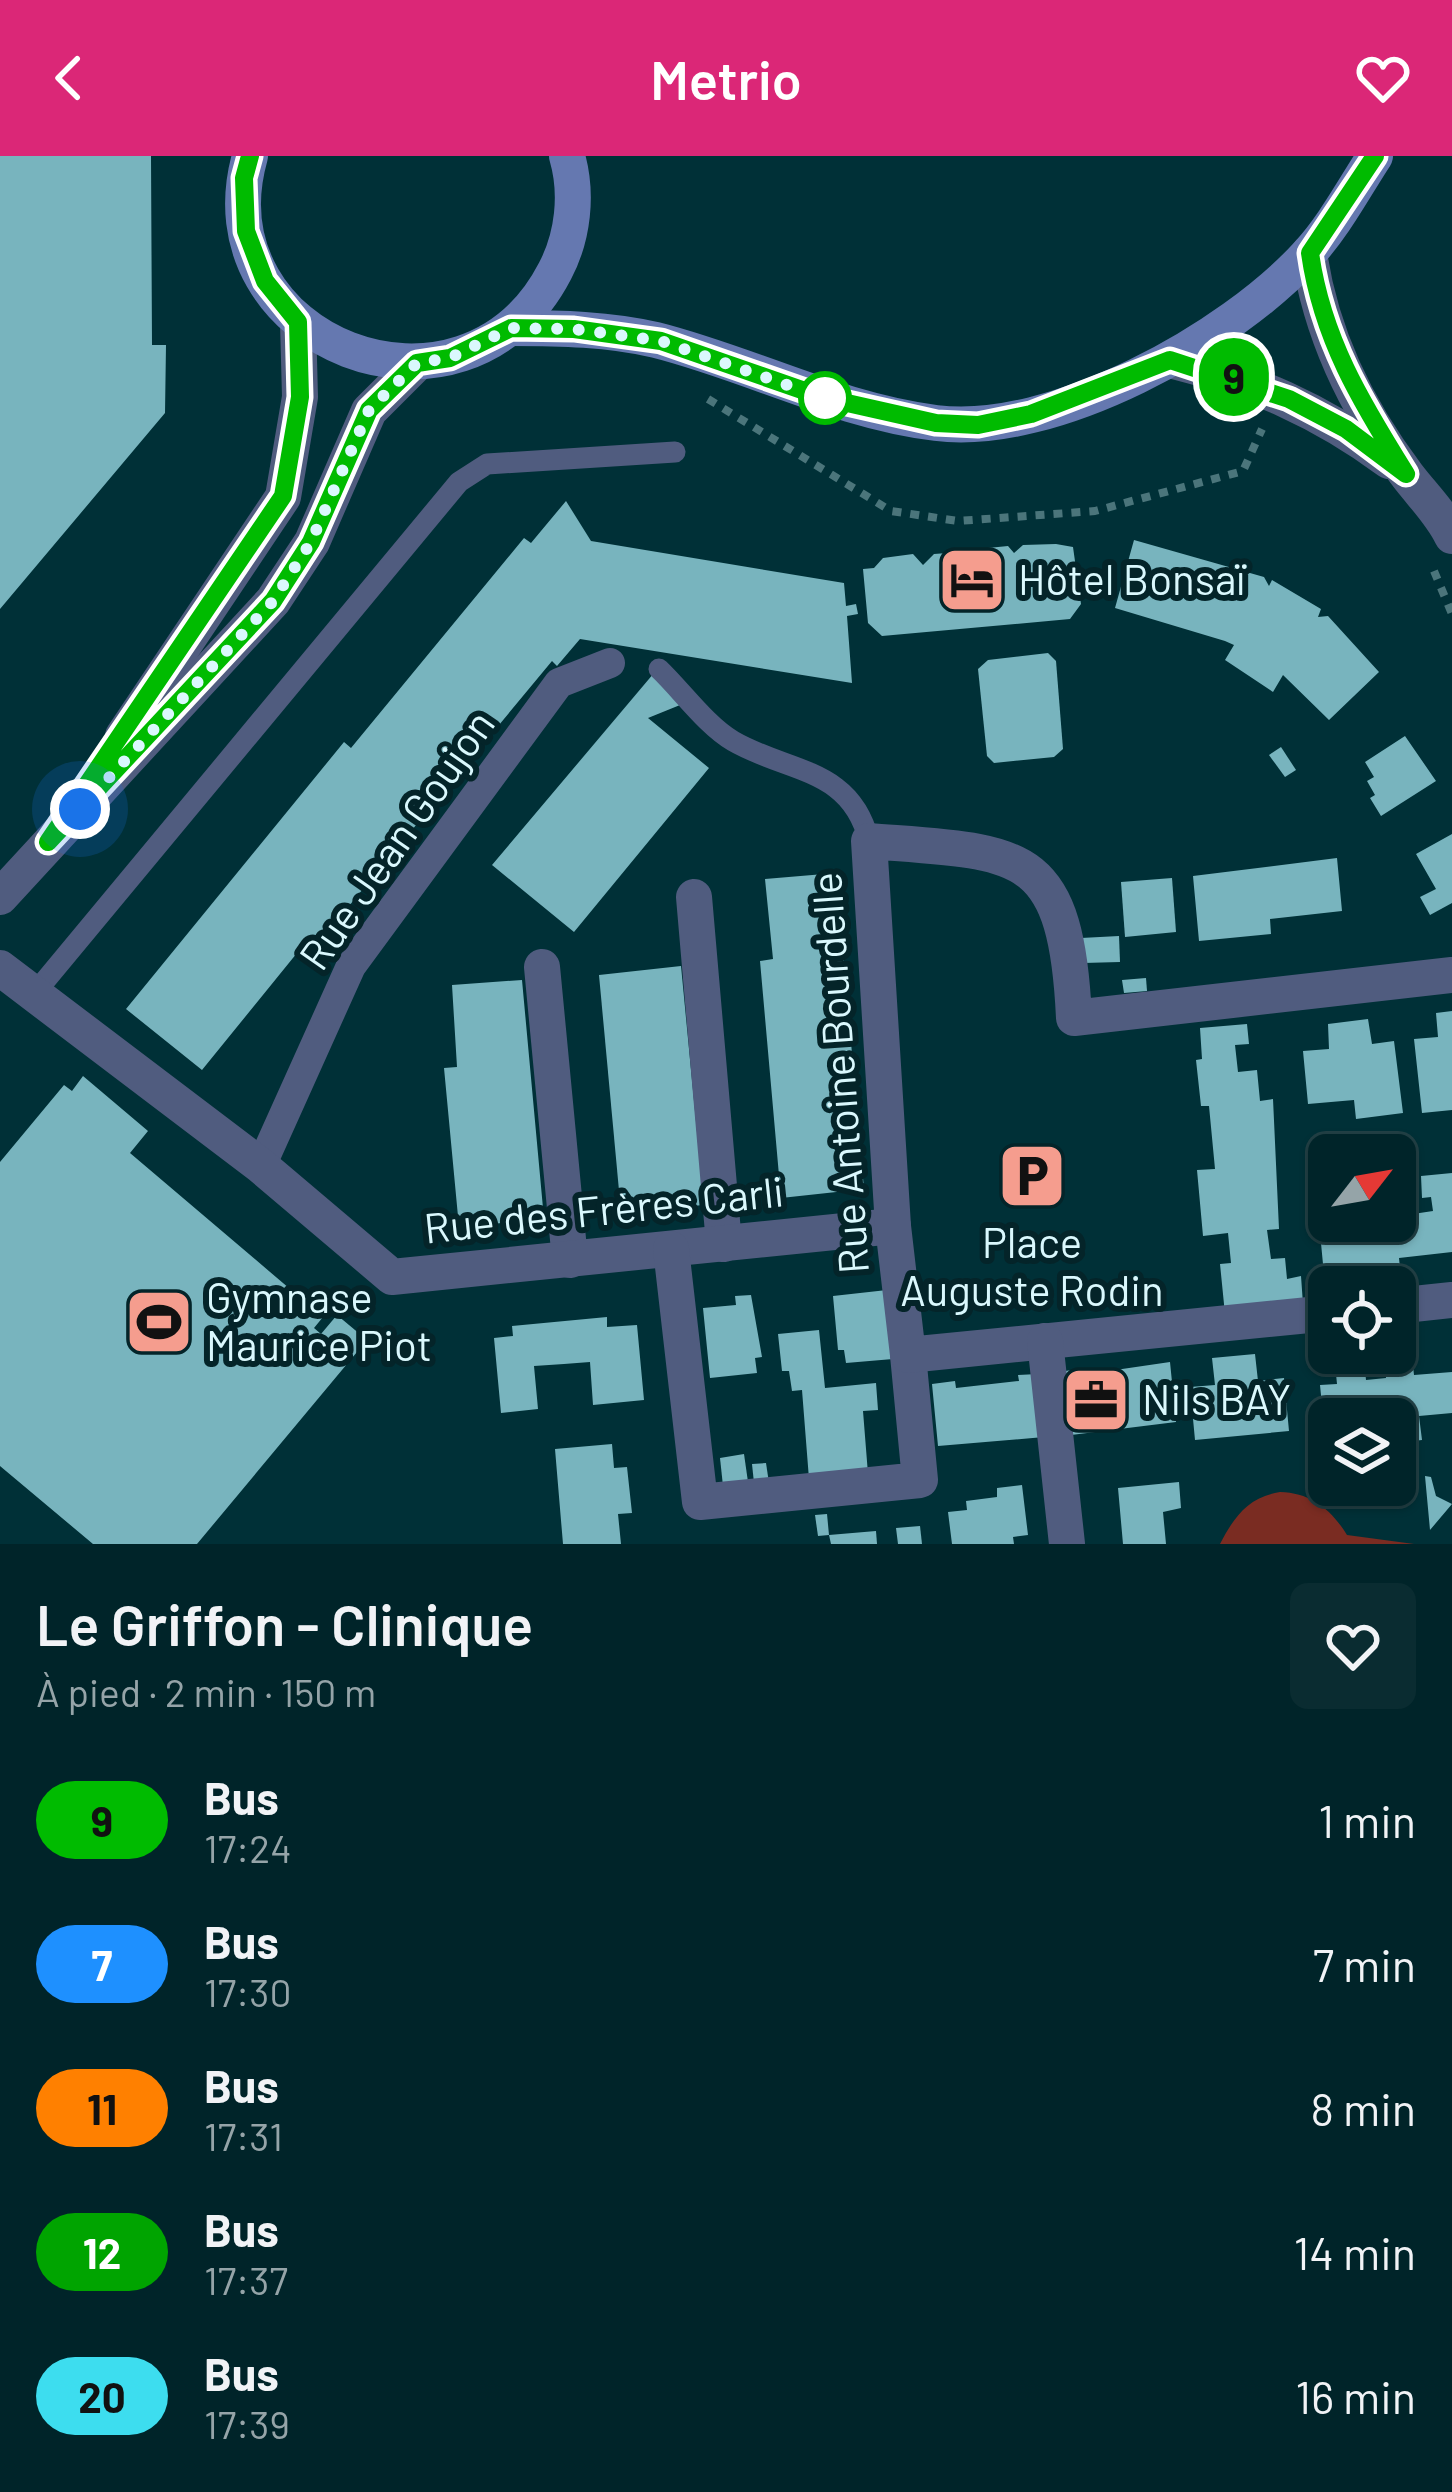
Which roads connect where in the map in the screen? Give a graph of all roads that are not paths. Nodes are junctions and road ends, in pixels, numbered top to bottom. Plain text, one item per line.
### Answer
1 (250, 156) edge
2 (567, 156) edge
3 (1375, 156) edge
4 (1310, 253) junction
5 (298, 322) junction
6 (511, 328) junction
7 (1170, 360) junction
8 (417, 363) junction
9 (675, 452) dead end
10 (1406, 474) junction
11 (1452, 536) edge
12 (610, 663) dead end
13 (659, 669) dead end
14 (869, 841) junction
15 (48, 842) junction
16 (0, 897) edge
17 (694, 897) dead end
18 (542, 967) dead end
19 (0, 968) edge
20 (1452, 975) edge
21 (34, 994) junction
22 (261, 1166) junction
23 (893, 1226) junction
24 (724, 1244) junction
25 (671, 1250) junction
26 (570, 1260) junction
27 (1452, 1300) edge
28 (1416, 1304) edge
29 (1308, 1314) edge
30 (1045, 1341) junction
31 (908, 1355) junction
32 (1067, 1544) edge

1 - 5 main road
2 - 6 main road
3 - 4 main road
4 - 7 main road
4 - 10 street
5 - 8 main road
5 - 15 street
6 - 7 main road
6 - 8 main road
7 - 10 street
8 - 15 street
9 - 21 lane
10 - 11 street
12 - 22 street, Rue Jean Goujon
13 - 14 lane
14 - 20 street, Rue Antoine Bourdelle
14 - 23 street, Rue Antoine Bourdelle
15 - 16 street
17 - 24 street
18 - 26 street
19 - 21 street, Rue des Frères Carli
21 - 22 street, Rue des Frères Carli
22 - 26 street, Rue des Frères Carli
23 - 24 street, Rue des Frères Carli
23 - 31 street, Rue Antoine Bourdelle
24 - 25 street, Rue des Frères Carli
25 - 26 street, Rue des Frères Carli
25 - 31 street, Rue Antoine Bourdelle
27 - 28 street
29 - 30 street
30 - 31 street
30 - 32 street

